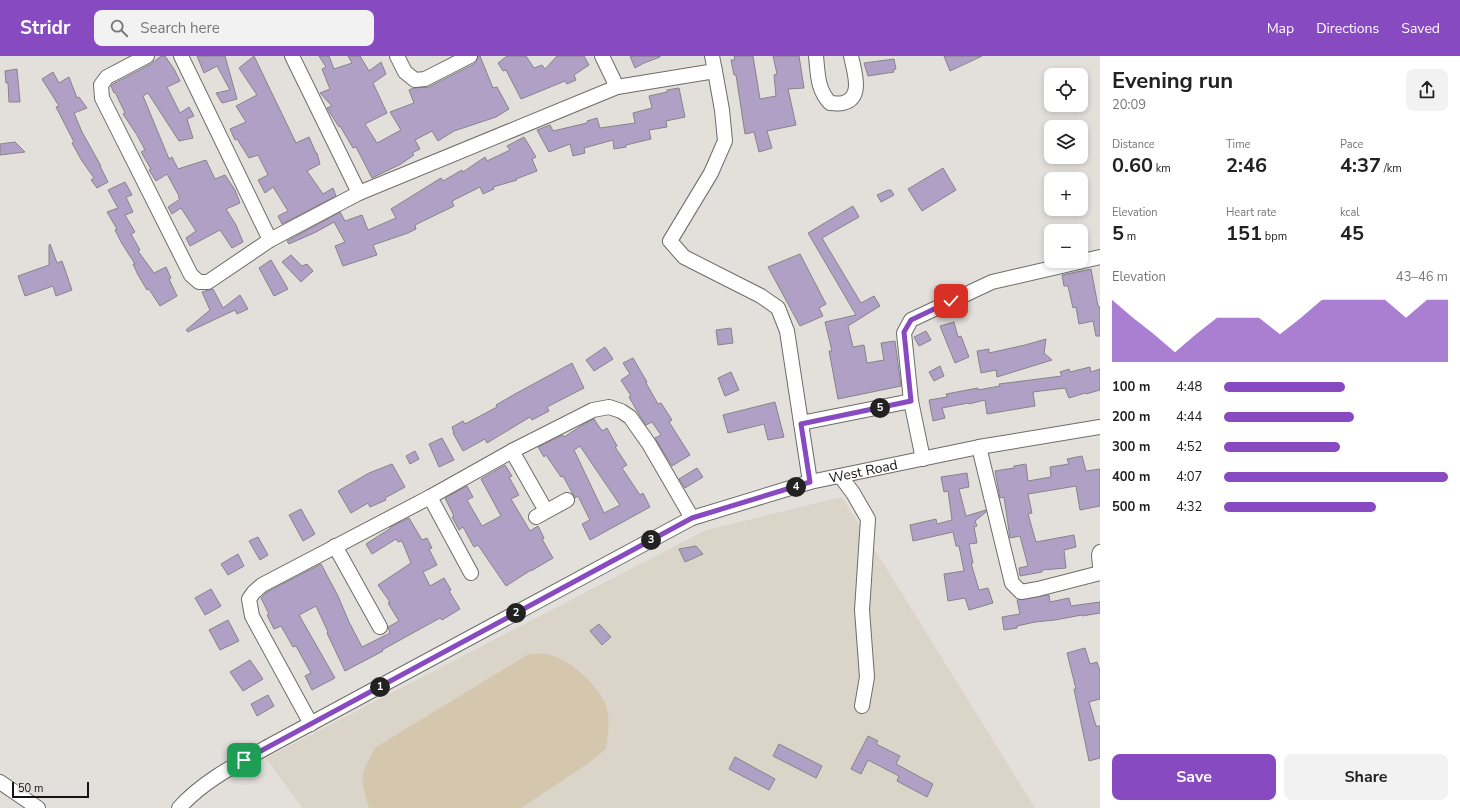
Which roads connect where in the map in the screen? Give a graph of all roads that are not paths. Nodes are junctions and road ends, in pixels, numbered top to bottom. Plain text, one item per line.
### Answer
1 (147, 56) edge
2 (181, 56) edge
3 (292, 56) edge
4 (397, 56) edge
5 (470, 56) edge
6 (602, 56) edge
7 (712, 56) edge
8 (816, 56) edge
9 (851, 56) edge
10 (715, 71) junction
11 (617, 87) junction
12 (359, 193) junction
13 (270, 240) junction
14 (1100, 257) edge
15 (911, 401) junction
16 (801, 424) junction
17 (1100, 427) edge
18 (979, 447) junction
19 (512, 451) junction
20 (923, 459) junction
21 (841, 477) junction
22 (810, 482) junction
23 (430, 497) junction
24 (567, 500) dead end
25 (692, 518) junction
26 (335, 546) junction
27 (1100, 552) edge
28 (1100, 566) edge
29 (471, 573) dead end
30 (1100, 573) edge
31 (380, 628) dead end
32 (862, 706) dead end
33 (311, 724) junction
34 (0, 782) edge
35 (38, 808) edge
36 (179, 808) edge

1 - 13 street
2 - 13 street
3 - 12 street
4 - 5 street
6 - 11 street
7 - 10 street
8 - 9 street
10 - 11 street
10 - 16 street
11 - 12 street
12 - 13 street
14 - 15 street
15 - 16 street
15 - 20 street
16 - 22 street
17 - 18 street, West Road
18 - 20 street, West Road
18 - 30 street
19 - 23 street
19 - 24 street
19 - 25 street
20 - 21 street, West Road
21 - 22 street, West Road
21 - 32 street
22 - 25 street, West Road
23 - 26 street
23 - 29 street
25 - 33 street, West Road
26 - 31 street
26 - 33 street
27 - 28 street
33 - 36 street, West Road
34 - 35 street

